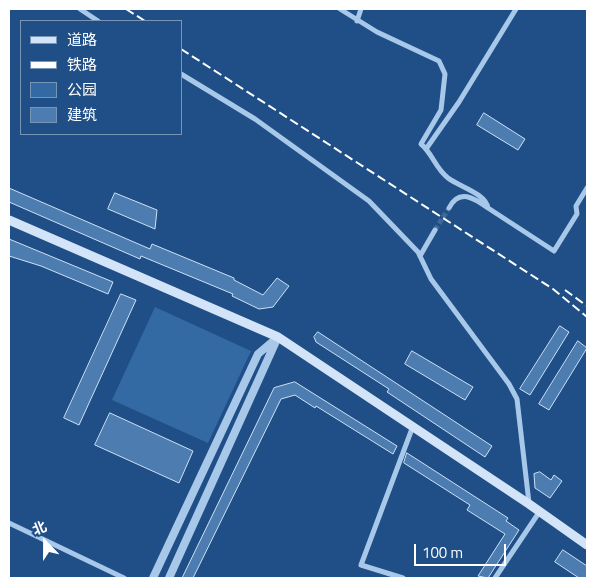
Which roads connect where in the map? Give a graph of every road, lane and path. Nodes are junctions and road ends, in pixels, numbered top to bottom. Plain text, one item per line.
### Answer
1 (80, 9) edge
2 (340, 9) edge
3 (360, 9) edge
4 (516, 9) edge
5 (96, 20) edge
6 (357, 21) junction
7 (182, 75) edge
8 (426, 149) junction
9 (587, 188) edge
10 (449, 208) tunnel mouth
11 (488, 208) junction
12 (9, 220) edge
13 (435, 230) tunnel mouth
14 (420, 256) junction
15 (278, 337) junction
16 (413, 426) junction
17 (529, 504) junction
18 (540, 511) junction
19 (9, 522) edge
20 (587, 545) edge
21 (124, 578) edge
22 (153, 578) edge
23 (169, 578) edge
24 (403, 578) edge
25 (495, 578) edge

1 - 5 street
2 - 6 street
3 - 6 street
4 - 8 street
6 - 8 street
7 - 14 street
8 - 11 street
9 - 11 street
10 - 11 street
12 - 15 main road
13 - 14 street
14 - 17 street
15 - 16 main road
15 - 22 street
15 - 23 street
16 - 17 main road
16 - 24 street
17 - 18 main road
18 - 20 main road
18 - 25 street
19 - 21 street

